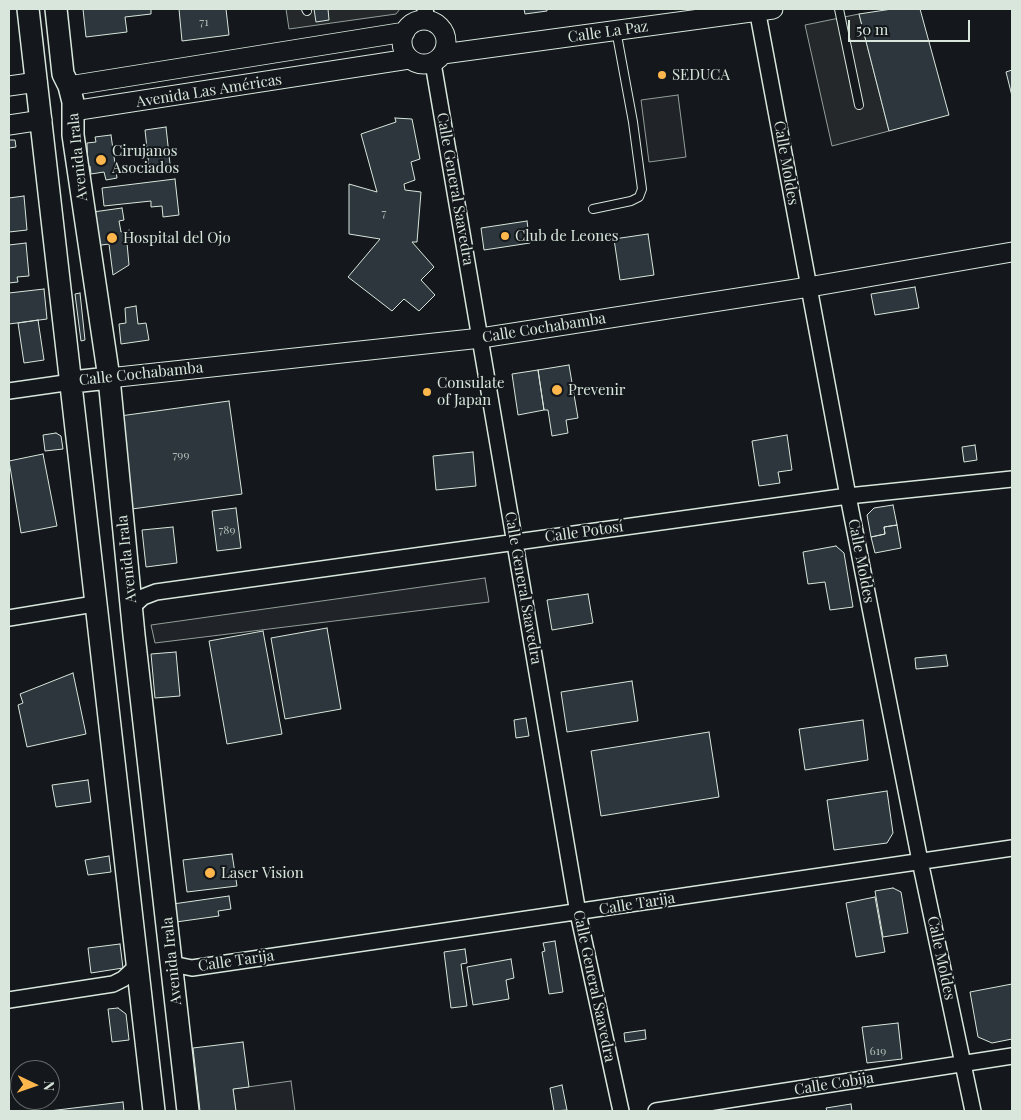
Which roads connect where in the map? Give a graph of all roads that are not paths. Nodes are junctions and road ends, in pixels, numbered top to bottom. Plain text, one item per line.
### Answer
1 (28, 9) edge
2 (56, 9) edge
3 (839, 9) edge
4 (763, 10) edge
5 (426, 14) edge
6 (616, 30) junction
7 (405, 32) junction
8 (438, 58) junction
9 (409, 59) junction
10 (37, 82) junction
11 (9, 86) edge
12 (69, 86) junction
13 (859, 105) dead end
14 (73, 111) junction
15 (42, 120) junction
16 (9, 125) edge
17 (593, 209) dead end
18 (1012, 252) edge
19 (809, 287) junction
20 (481, 338) junction
21 (109, 378) junction
22 (72, 382) junction
23 (9, 391) edge
24 (1012, 479) edge
25 (848, 496) junction
26 (515, 542) junction
27 (94, 604) junction
28 (131, 608) junction
29 (9, 618) edge
30 (1012, 848) edge
31 (920, 862) junction
32 (578, 913) junction
33 (172, 964) junction
34 (137, 966) junction
35 (9, 1000) edge
36 (1012, 1056) edge
37 (963, 1064) junction
38 (154, 1111) edge
39 (188, 1111) edge
40 (621, 1111) edge
41 (656, 1111) edge
42 (973, 1111) edge

1 - 10 main road
2 - 12 main road, Avenida Irala
3 - 13 lane
4 - 6 street, Calle La Paz
4 - 19 street, Calle Moldes
5 - 7 street
5 - 8 street
6 - 8 street, Calle La Paz
6 - 17 lane
7 - 9 street
7 - 12 street, Avenida Las Américas
8 - 9 street
8 - 20 street, Calle General Saavedra
9 - 14 street, Avenida Las Américas
10 - 11 street
10 - 15 main road
12 - 14 main road, Avenida Irala
14 - 15 main road, Avenida Las Américas
14 - 21 main road, Avenida Irala
15 - 16 street, Avenida Las Américas
15 - 22 main road
18 - 19 street, Calle Cochabamba
19 - 20 street, Calle Cochabamba
19 - 25 street, Calle Moldes
20 - 21 street, Calle Cochabamba
20 - 26 street, Calle General Saavedra
21 - 22 main road, Calle Cochabamba
21 - 28 main road, Avenida Irala
22 - 23 street
22 - 27 main road
24 - 25 street, Calle Potosí
25 - 26 street, Calle Potosí
25 - 31 street, Calle Moldes
26 - 28 street, Calle Potosí
26 - 32 street, Calle General Saavedra
27 - 29 street
27 - 34 main road
28 - 33 main road, Avenida Irala
30 - 31 street, Calle Tarija
31 - 32 street, Calle Tarija
31 - 37 street, Calle Moldes
32 - 33 street, Calle Tarija
32 - 40 street, Calle General Saavedra
33 - 39 main road, Avenida Irala
34 - 35 street
34 - 38 main road
36 - 37 street, Calle Cobija
37 - 41 street, Calle Cobija
37 - 42 street, Calle Moldes

